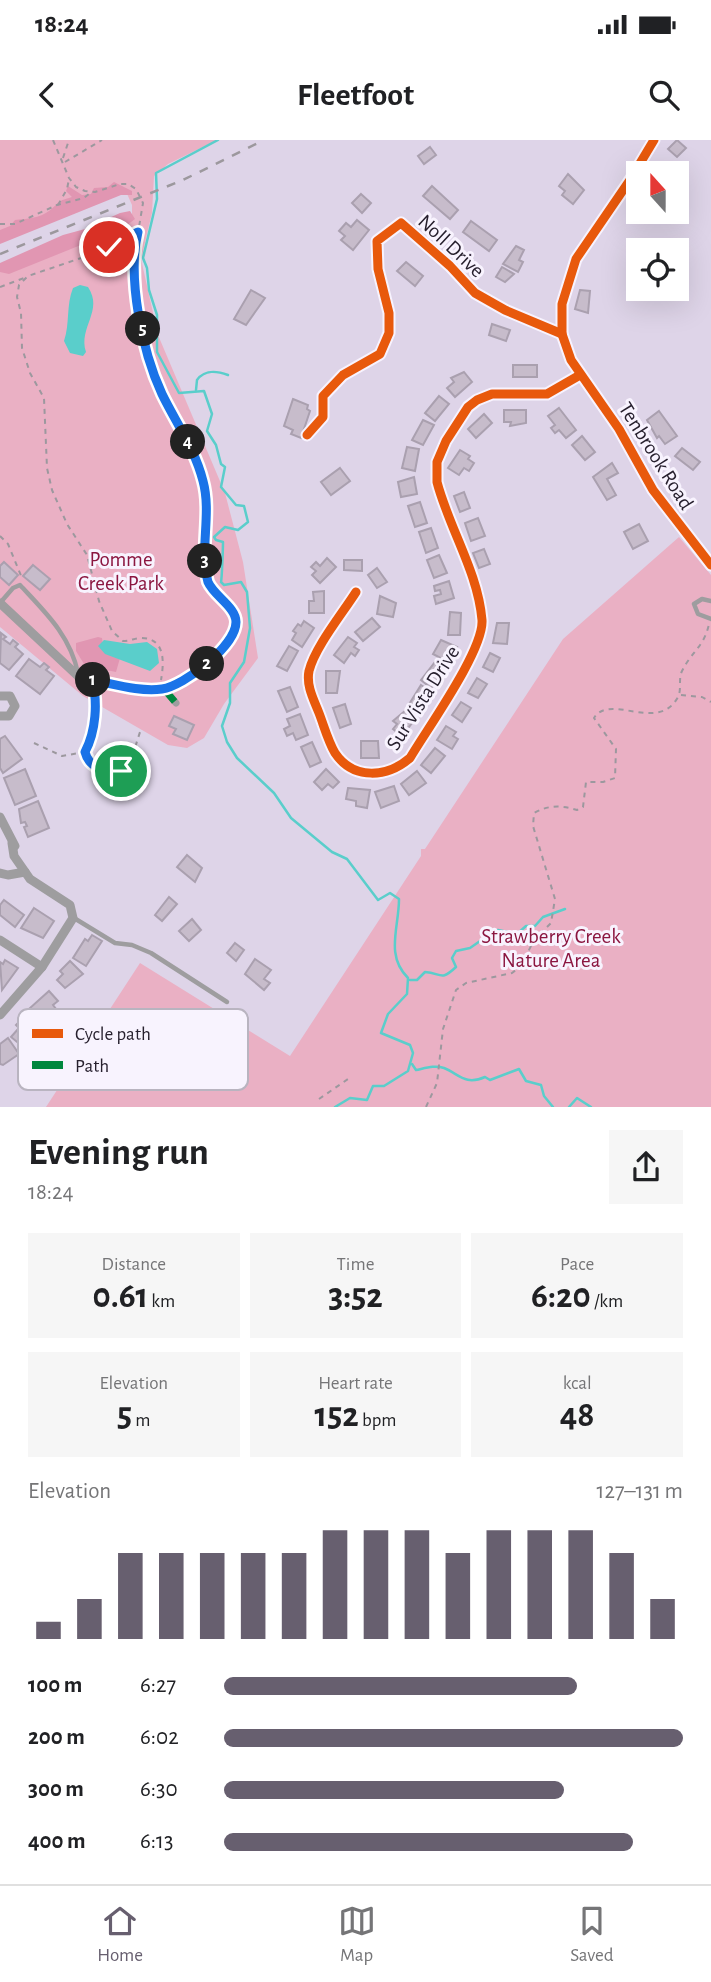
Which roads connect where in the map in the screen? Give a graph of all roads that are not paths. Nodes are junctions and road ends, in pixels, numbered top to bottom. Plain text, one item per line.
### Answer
1 (654, 140) edge
2 (562, 334) junction
3 (580, 375) junction
4 (307, 435) dead end
5 (711, 565) edge
6 (356, 592) dead end
7 (711, 601) edge
8 (0, 603) edge
9 (710, 619) edge
10 (79, 677) junction
11 (104, 682) joint
12 (0, 695) edge
13 (176, 703) dead end
14 (0, 716) edge
15 (0, 817) edge
16 (25, 872) junction
17 (0, 873) edge
18 (74, 918) junction
19 (0, 940) edge
20 (42, 967) junction
21 (227, 1002) dead end
22 (0, 1015) edge

1 - 2 street, Tenbrook Road
2 - 3 street, Tenbrook Road
2 - 4 street, Noll Drive
3 - 5 street, Tenbrook Road
3 - 6 street, Sur Vista Drive
7 - 9 lane
8 - 10 street
8 - 10 lane
10 - 11 street
11 - 13 street
12 - 14 street
15 - 16 street
16 - 17 street
16 - 18 street
18 - 20 street
18 - 21 lane
19 - 20 street
20 - 22 street

